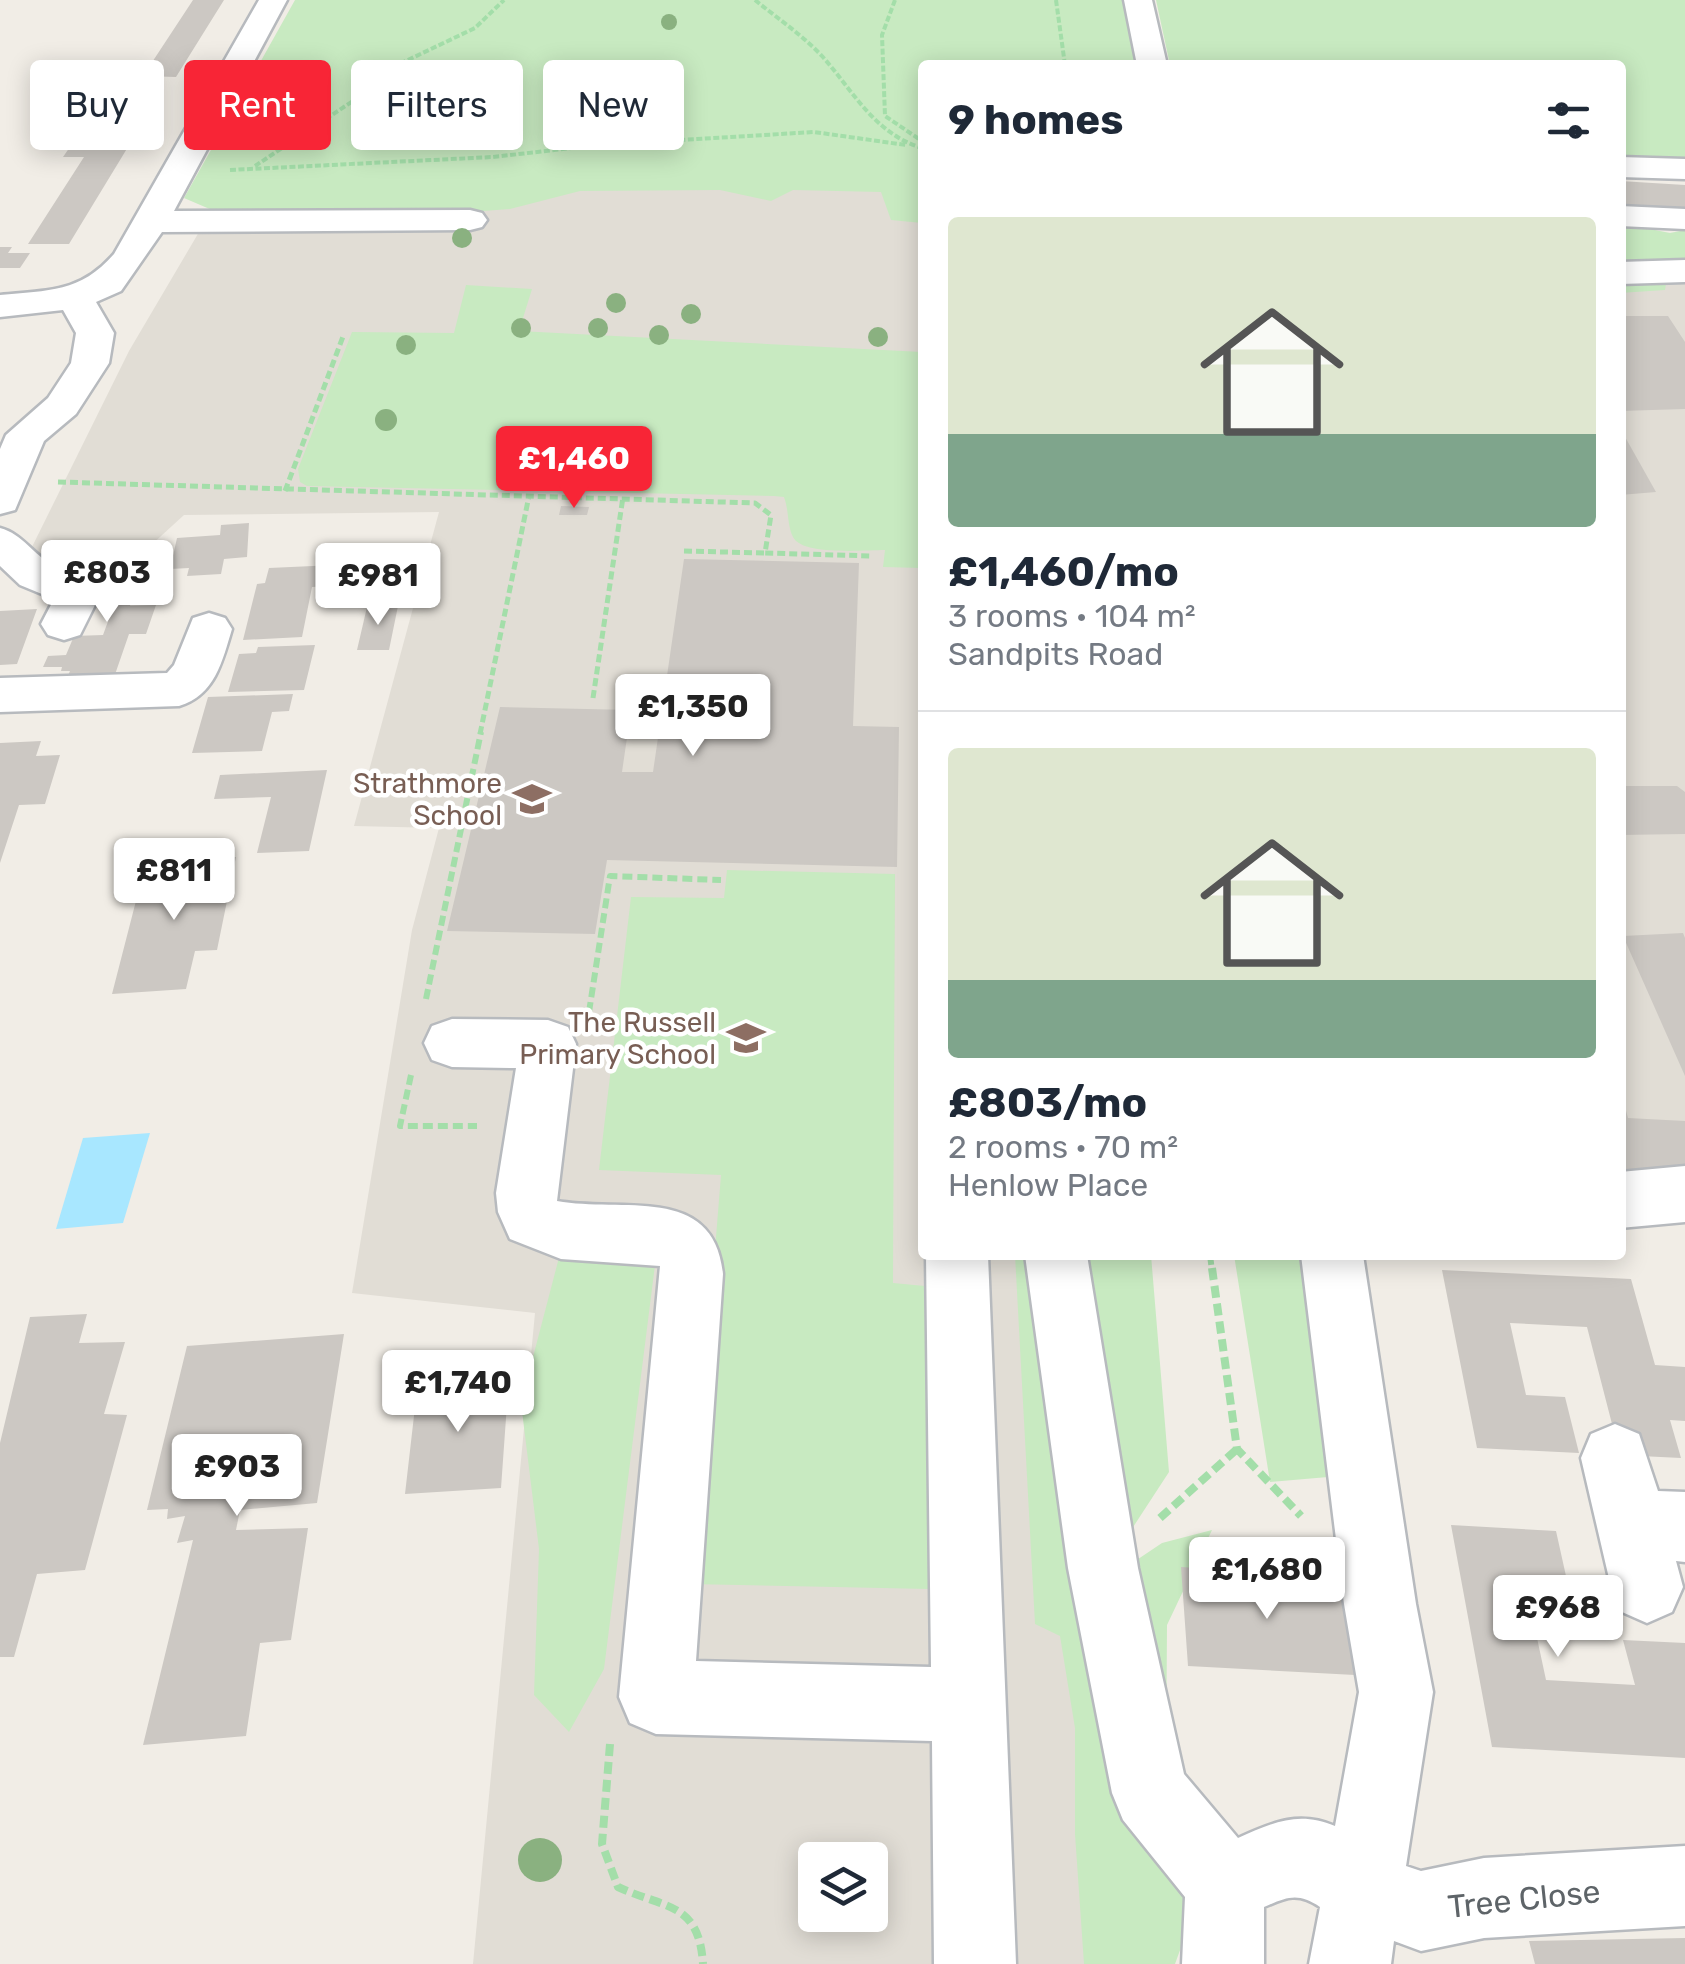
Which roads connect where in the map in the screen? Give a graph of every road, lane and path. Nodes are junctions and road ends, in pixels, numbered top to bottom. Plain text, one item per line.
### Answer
1 (272, 0) edge
2 (504, 0) edge
3 (755, 0) edge
4 (895, 0) edge
5 (1056, 0) edge
6 (1138, 0) edge
7 (1064, 60) edge
8 (1151, 60) edge
9 (918, 137) edge
10 (906, 145) junction
11 (918, 147) edge
12 (254, 167) junction
13 (1626, 167) edge
14 (1685, 169) edge
15 (169, 191) junction
16 (1626, 216) edge
17 (1685, 219) edge
18 (470, 220) dead end
19 (151, 222) junction
20 (1685, 271) edge
21 (1626, 273) edge
22 (75, 298) junction
23 (0, 306) edge
24 (344, 334) dead end
25 (285, 490) junction
26 (4, 491) edge
27 (529, 496) junction
28 (623, 498) junction
29 (0, 542) edge
30 (684, 552) dead end
31 (765, 553) junction
32 (872, 556) dead end
33 (64, 624) dead end
34 (210, 629) dead end
35 (0, 695) edge
36 (593, 698) dead end
37 (722, 880) dead end
38 (586, 1032) dead end
39 (429, 1041) junction
40 (478, 1126) dead end
41 (1685, 1194) edge
42 (1626, 1199) edge
43 (956, 1260) edge
44 (1057, 1260) edge
45 (1211, 1260) edge
46 (1333, 1260) edge
47 (1614, 1458) dead end
48 (1655, 1546) edge
49 (1103, 1568) junction
50 (970, 1705) junction
51 (1225, 1884) junction
52 (1685, 1886) edge
53 (1358, 1928) edge
54 (975, 1964) edge
55 (1224, 1964) edge

1 - 15 street
2 - 12 path
3 - 10 path
4 - 9 path
5 - 7 path
6 - 8 street
10 - 11 path
10 - 12 path
12 - 15 path
13 - 14 street
15 - 19 street
16 - 17 street
18 - 19 street
19 - 22 street
20 - 21 street
22 - 23 street
22 - 26 street
24 - 25 path
25 - 26 path
25 - 27 path
27 - 28 path
27 - 39 path
28 - 31 path
28 - 36 path
29 - 33 street
30 - 31 path
31 - 32 path
34 - 35 street
37 - 38 path
39 - 40 path
39 - 50 street
41 - 42 street
43 - 50 street
44 - 49 street
45 - 49 path
46 - 53 street
47 - 48 street
49 - 51 street
50 - 54 street
51 - 53 street, Tree Close
51 - 55 street
52 - 53 street, Tree Close

